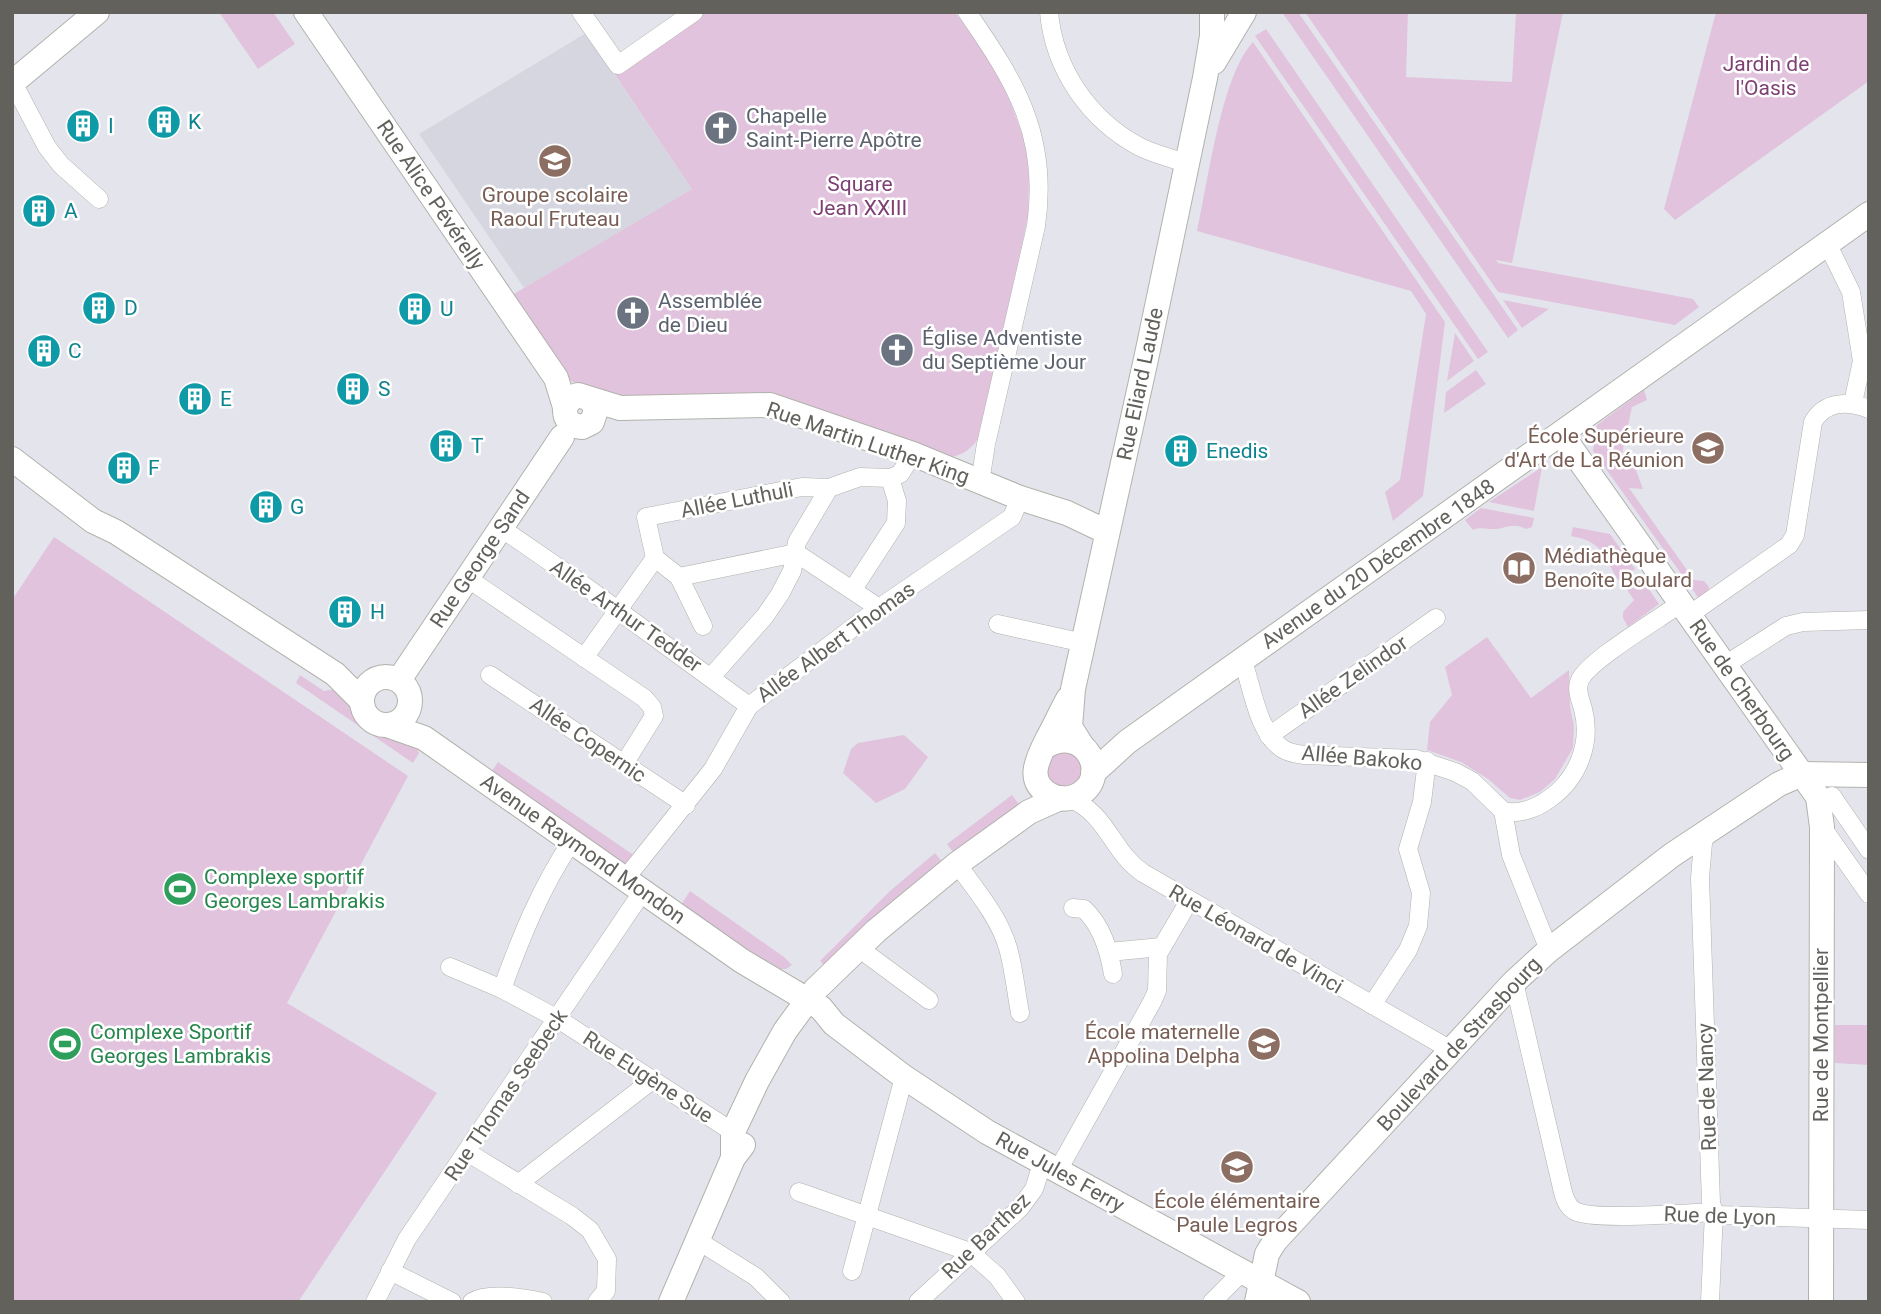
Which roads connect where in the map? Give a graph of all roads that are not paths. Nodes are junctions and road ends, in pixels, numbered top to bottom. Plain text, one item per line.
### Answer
1 (97, 12) edge
2 (306, 12) edge
3 (581, 12) edge
4 (694, 12) edge
5 (967, 12) edge
6 (1049, 12) edge
7 (1212, 12) edge
8 (1244, 12) edge
9 (1205, 78) junction
10 (13, 82) edge
11 (1186, 163) junction
12 (100, 199) dead end
13 (1869, 214) edge
14 (1827, 243) junction
15 (1861, 406) edge
16 (576, 414) junction
17 (1561, 434) junction
18 (913, 454) junction
19 (12, 459) edge
20 (890, 478) junction
21 (980, 482) junction
22 (1117, 486) junction
23 (829, 488) junction
24 (1020, 498) junction
25 (1074, 520) junction
26 (501, 528) junction
27 (1107, 533) junction
28 (796, 553) junction
29 (655, 558) junction
30 (1100, 565) junction
31 (679, 577) junction
32 (467, 578) junction
33 (853, 589) junction
34 (879, 608) junction
35 (1685, 609) junction
36 (617, 610) junction
37 (1436, 618) dead end
38 (1869, 620) edge
39 (998, 624) dead end
40 (703, 626) dead end
41 (1084, 643) junction
42 (584, 658) junction
43 (1243, 661) junction
44 (1725, 665) junction
45 (490, 675) dead end
46 (711, 677) junction
47 (399, 681) junction
48 (1073, 689) junction
49 (366, 690) junction
50 (750, 706) junction
51 (409, 707) junction
52 (387, 725) junction
53 (1269, 736) junction
54 (424, 738) junction
55 (1043, 748) junction
56 (1088, 757) junction
57 (1427, 761) junction
58 (624, 764) junction
59 (1802, 774) junction
60 (1869, 775) edge
61 (1038, 782) junction
62 (1832, 796) dead end
63 (1071, 800) junction
64 (686, 806) junction
65 (1503, 811) junction
66 (1029, 812) junction
67 (1822, 827) junction
68 (1707, 831) junction
69 (572, 841) junction
70 (1868, 847) edge
71 (1672, 855) junction
72 (1846, 860) junction
73 (957, 864) junction
74 (1700, 872) junction
75 (634, 885) junction
76 (1869, 894) edge
77 (1189, 901) junction
78 (1073, 908) dead end
79 (897, 916) junction
80 (1161, 947) junction
81 (1549, 950) junction
82 (1109, 951) junction
83 (868, 955) junction
84 (450, 967) dead end
85 (1113, 974) dead end
86 (1514, 982) junction
87 (502, 989) junction
88 (929, 1000) dead end
89 (1372, 1005) junction
90 (815, 1013) junction
91 (1020, 1013) dead end
92 (558, 1018) junction
93 (1451, 1050) junction
94 (904, 1077) junction
95 (651, 1081) junction
96 (733, 1132) junction
97 (467, 1152) junction
98 (733, 1158) junction
99 (1050, 1168) junction
100 (518, 1184) junction
101 (799, 1192) dead end
102 (1714, 1212) junction
103 (866, 1214) junction
104 (1820, 1219) junction
105 (1869, 1220) edge
106 (697, 1240) junction
107 (970, 1252) junction
108 (390, 1271) junction
109 (852, 1271) dead end
110 (1253, 1285) edge
111 (376, 1302) edge
112 (452, 1302) edge
113 (472, 1302) edge
114 (542, 1302) edge
115 (597, 1302) edge
116 (671, 1302) edge
117 (781, 1302) edge
118 (918, 1302) edge
119 (1016, 1302) edge
120 (1212, 1302) edge
121 (1298, 1302) edge
122 (1710, 1302) edge
123 (1821, 1302) edge

1 - 10 street
2 - 16 street, Rue Alice Pévérelly
3 - 4 street
5 - 21 street
6 - 11 street
7 - 9 street, Rue Eliard Laude
8 - 9 street, Rue Eliard Laude
9 - 11 street, Rue Eliard Laude
10 - 12 street
11 - 22 street, Rue Eliard Laude
13 - 14 street, Avenue du 20 Décembre 1848
14 - 15 street
14 - 17 street, Avenue du 20 Décembre 1848
15 - 35 street
16 - 18 street, Rue Martin Luther King
16 - 26 street, Rue George Sand
17 - 35 street, Rue de Cherbourg
17 - 43 street, Avenue du 20 Décembre 1848
18 - 20 street
18 - 21 street, Rue Martin Luther King
19 - 49 street
20 - 23 street, Allée Luthuli
20 - 33 street
21 - 24 street, Rue Martin Luther King
22 - 25 street
22 - 27 street, Rue Eliard Laude
23 - 28 street
23 - 29 street, Allée Luthuli
24 - 25 street, Rue Martin Luther King
24 - 34 street, Allée Albert Thomas
25 - 27 street, Rue Martin Luther King
25 - 30 street
26 - 32 street, Rue George Sand
26 - 36 street, Allée Arthur Tedder
27 - 30 street, Rue Eliard Laude
28 - 31 street
28 - 33 street
28 - 46 street
29 - 31 street
29 - 36 street
30 - 41 street, Rue Eliard Laude
31 - 40 street
32 - 42 street
32 - 47 street, Rue George Sand
33 - 34 street
34 - 50 street, Allée Albert Thomas
35 - 44 street, Rue de Cherbourg
35 - 65 street
36 - 42 street
36 - 46 street, Allée Arthur Tedder
37 - 53 street, Allée Zelindor
38 - 44 street
39 - 41 street
41 - 48 street, Rue Eliard Laude
42 - 58 street
43 - 53 street
43 - 56 street, Avenue du 20 Décembre 1848
44 - 59 street, Rue de Cherbourg
45 - 58 street, Allée Copernic
46 - 50 street, Allée Arthur Tedder
47 - 49 street
47 - 51 street
48 - 55 street, Rue Eliard Laude
48 - 56 street, Rue Eliard Laude
49 - 52 street
50 - 64 street, Allée Albert Thomas
51 - 52 street
51 - 54 street, Avenue Raymond Mondon
52 - 54 street, Avenue Raymond Mondon
53 - 57 street, Allée Bakoko
54 - 69 street, Avenue Raymond Mondon
55 - 56 street
55 - 61 street
56 - 63 street
57 - 65 street, Allée Bakoko
57 - 89 street
58 - 64 street, Allée Copernic
59 - 60 street
59 - 67 street, Rue de Montpellier
59 - 68 street, Boulevard de Strasbourg
61 - 63 street
61 - 66 street
62 - 70 street
63 - 66 street
63 - 77 street, Rue Léonard de Vinci
64 - 75 street, Allée Albert Thomas
65 - 81 street
66 - 73 street
67 - 72 street
67 - 104 street, Rue de Montpellier
68 - 71 street, Boulevard de Strasbourg
68 - 74 street, Rue de Nancy
69 - 75 street, Avenue Raymond Mondon
69 - 87 street
70 - 72 street
71 - 74 street
71 - 81 street, Boulevard de Strasbourg
72 - 76 street
73 - 79 street
73 - 91 street
74 - 102 street, Rue de Nancy
75 - 90 street, Avenue Raymond Mondon
75 - 92 street, Rue Thomas Seebeck
77 - 80 street
77 - 89 street, Rue Léonard de Vinci
78 - 82 street
79 - 83 street
79 - 90 street
80 - 82 street
80 - 99 street, Rue Barthez
81 - 86 street, Boulevard de Strasbourg
82 - 85 street
83 - 88 street
83 - 90 street
84 - 87 street, Rue Eugène Sue
86 - 93 street, Boulevard de Strasbourg
86 - 102 street, Rue de Lyon
87 - 92 street, Rue Eugène Sue
89 - 93 street, Rue Léonard de Vinci
90 - 94 street, Rue Jules Ferry
90 - 96 street
90 - 98 street
92 - 95 street, Rue Eugène Sue
92 - 97 street, Rue Thomas Seebeck
93 - 110 street, Boulevard de Strasbourg
94 - 99 street, Rue Jules Ferry
94 - 103 street
95 - 96 street, Rue Eugène Sue
95 - 100 street
96 - 98 street
97 - 100 street
97 - 108 street, Rue Thomas Seebeck
98 - 106 street
99 - 107 street, Rue Barthez
99 - 110 street, Rue Jules Ferry
100 - 115 street
101 - 103 street
102 - 104 street, Rue de Lyon
102 - 122 street, Rue de Nancy
103 - 107 street
103 - 109 street
104 - 105 street, Rue de Lyon
104 - 123 street, Rue de Montpellier
106 - 116 street
106 - 117 street
107 - 118 street, Rue Barthez
107 - 119 street
108 - 111 street, Rue Thomas Seebeck
108 - 112 street
110 - 120 street
110 - 121 street, Rue Jules Ferry
113 - 114 street

